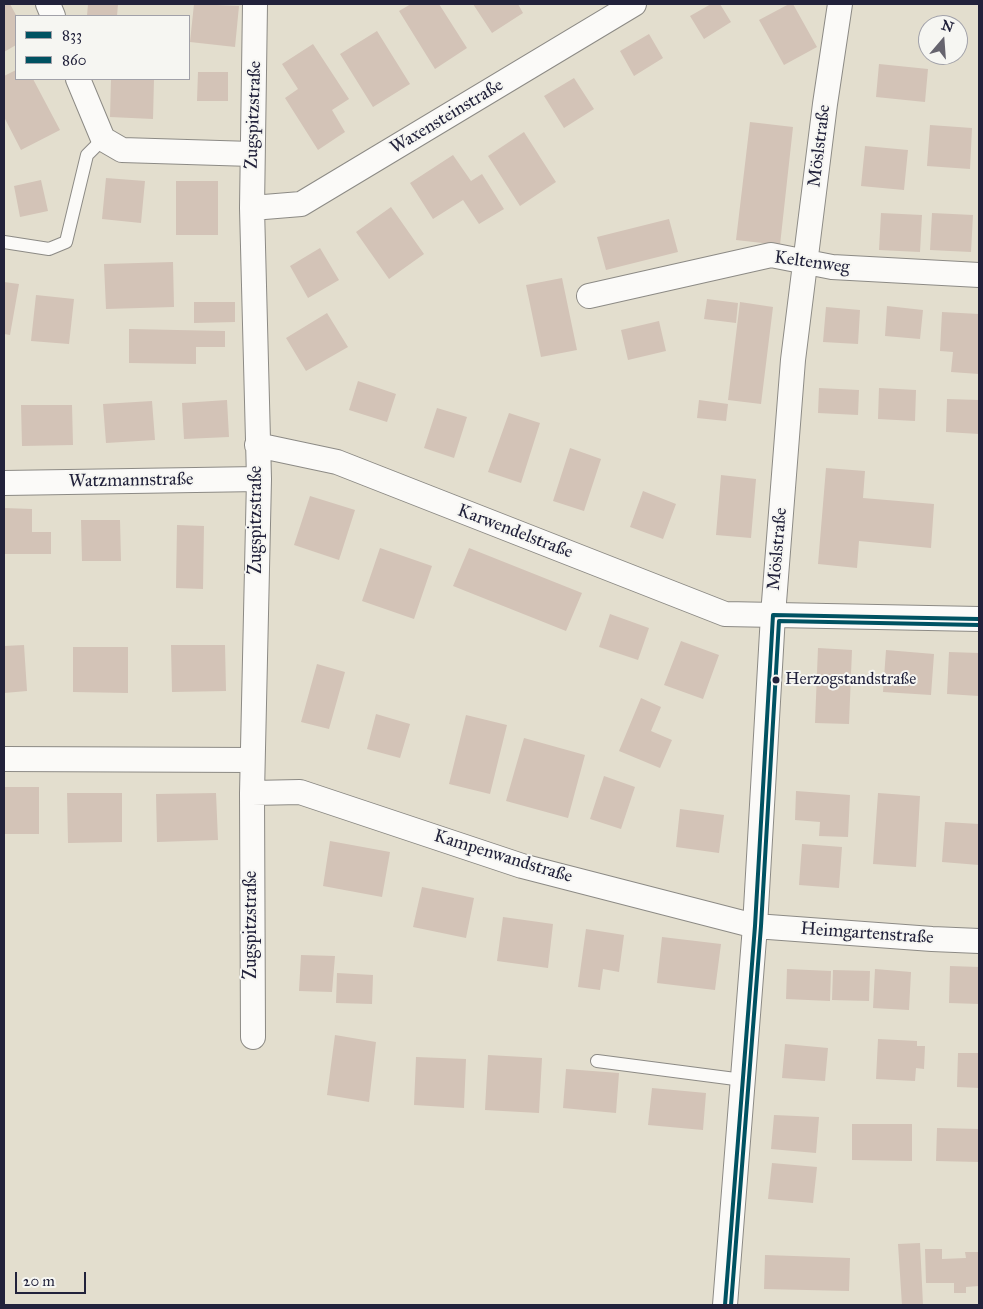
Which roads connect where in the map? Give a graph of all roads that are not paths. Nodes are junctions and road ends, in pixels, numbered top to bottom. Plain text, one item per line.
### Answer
1 (255, 4) edge
2 (634, 4) edge
3 (840, 4) edge
4 (78, 80) edge
5 (103, 139) junction
6 (252, 154) junction
7 (252, 208) junction
8 (4, 242) edge
9 (805, 262) junction
10 (979, 275) edge
11 (589, 296) dead end
12 (257, 446) junction
13 (259, 479) junction
14 (4, 483) edge
15 (773, 615) junction
16 (979, 619) edge
17 (4, 759) edge
18 (252, 760) junction
19 (252, 793) junction
20 (755, 926) junction
21 (979, 941) edge
22 (253, 1037) dead end
23 (596, 1061) dead end
24 (743, 1080) junction
25 (725, 1305) edge

1 - 6 street, Zugspitzstraße
2 - 7 street, Waxensteinstraße
3 - 9 street, Möslstraße
4 - 5 street
5 - 6 street
5 - 8 lane
6 - 7 street, Zugspitzstraße
7 - 12 street, Zugspitzstraße
9 - 10 street, Keltenweg
9 - 11 street, Keltenweg
9 - 15 street, Möslstraße
12 - 13 street, Zugspitzstraße
12 - 15 street, Karwendelstraße
13 - 14 street, Watzmannstraße
13 - 18 street, Zugspitzstraße
15 - 16 street
15 - 20 street, Möslstraße
17 - 18 street
18 - 19 street, Zugspitzstraße
19 - 20 street, Kampenwandstraße
19 - 22 street, Zugspitzstraße
20 - 21 street, Heimgartenstraße
20 - 24 street, Möslstraße
23 - 24 lane
24 - 25 street, Möslstraße

